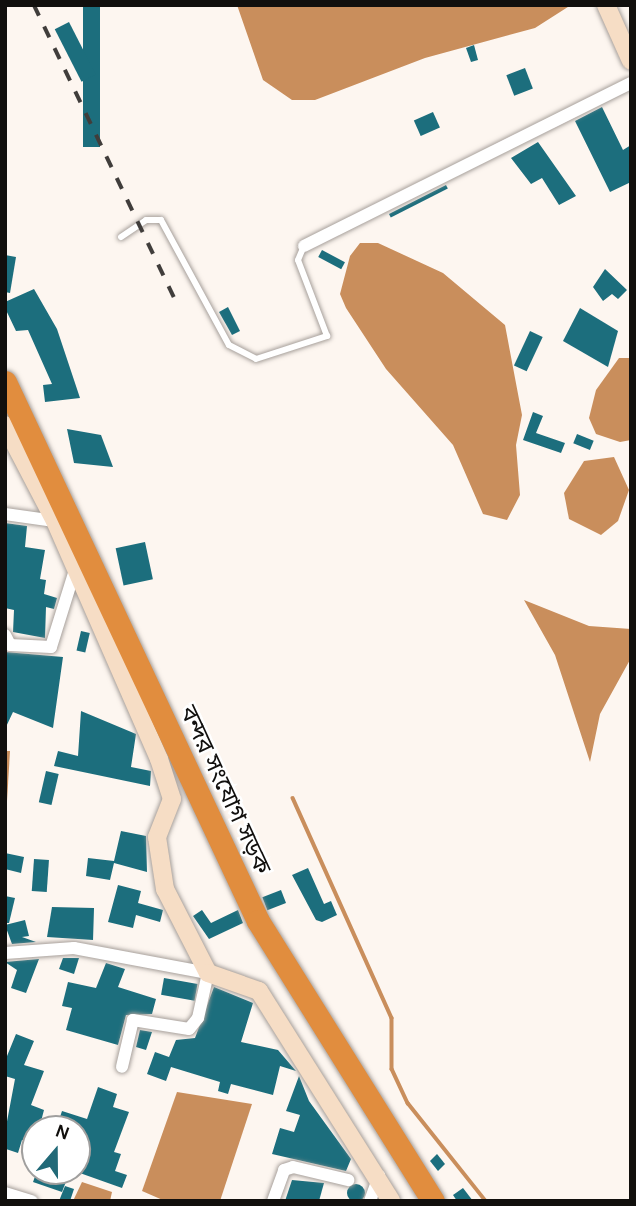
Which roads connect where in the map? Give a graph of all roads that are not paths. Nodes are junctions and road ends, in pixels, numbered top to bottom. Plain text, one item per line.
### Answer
1 (606, 5) edge
2 (631, 61) edge
3 (631, 83) edge
4 (121, 237) dead end
5 (304, 246) joint
6 (5, 382) edge
7 (5, 425) edge
8 (5, 514) edge
9 (55, 521) junction
10 (74, 573) junction
11 (5, 635) edge
12 (5, 953) edge
13 (208, 972) junction
14 (122, 1067) dead end
15 (379, 1176) junction
16 (348, 1180) dead end
17 (5, 1193) edge
18 (28, 1200) edge
19 (273, 1201) edge
20 (370, 1201) edge
21 (391, 1201) edge
22 (433, 1201) edge

1 - 2 street
3 - 5 street
4 - 5 lane
6 - 22 highway, বন্দর সংযোগ সড়ক
7 - 9 street
8 - 9 street
9 - 10 street
10 - 11 street
10 - 13 street
12 - 13 street
13 - 14 street
13 - 15 street
15 - 20 street
15 - 21 street
16 - 19 street
17 - 18 street

